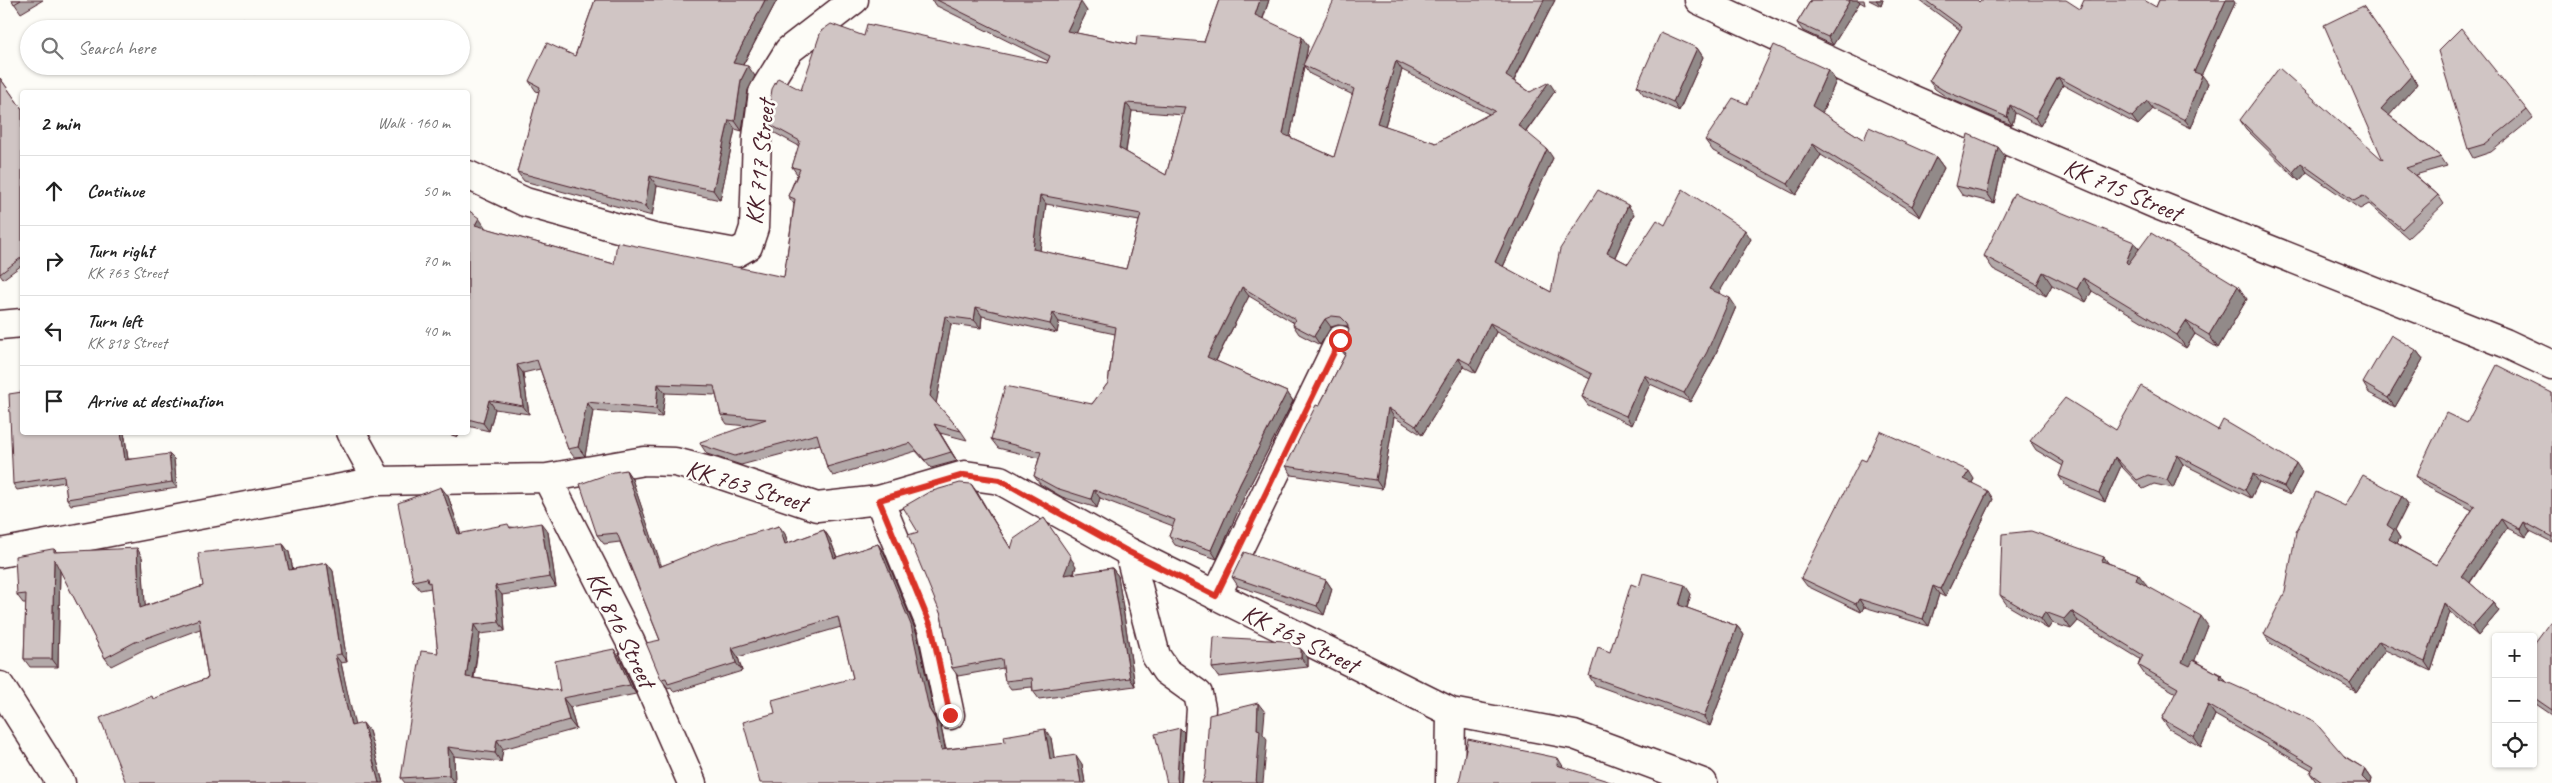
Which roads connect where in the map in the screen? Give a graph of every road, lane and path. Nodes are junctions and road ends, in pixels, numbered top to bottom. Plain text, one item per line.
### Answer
1 (854, 0) edge
2 (1699, 0) edge
3 (470, 176) edge
4 (20, 323) edge
5 (0, 325) edge
6 (1340, 340) dead end
7 (2552, 365) edge
8 (352, 435) edge
9 (547, 478) junction
10 (378, 481) junction
11 (879, 500) junction
12 (1129, 552) junction
13 (0, 553) edge
14 (1216, 596) junction
15 (0, 686) edge
16 (1452, 712) junction
17 (950, 715) dead end
18 (61, 783) edge
19 (692, 783) edge
20 (1196, 783) edge
21 (1450, 783) edge
22 (1703, 783) edge

1 - 3 street, KK 717 Street
2 - 7 street, KK 715 Street
4 - 5 street
6 - 14 street
8 - 10 street
9 - 10 street, KK 763 Street
9 - 11 street, KK 763 Street
9 - 19 street, KK 816 Street
10 - 13 street, KK 763 Street
11 - 12 street, KK 763 Street
11 - 17 street
12 - 14 street, KK 763 Street
12 - 20 street
14 - 16 street, KK 763 Street
15 - 18 street
16 - 21 street
16 - 22 street, KK 763 Street

